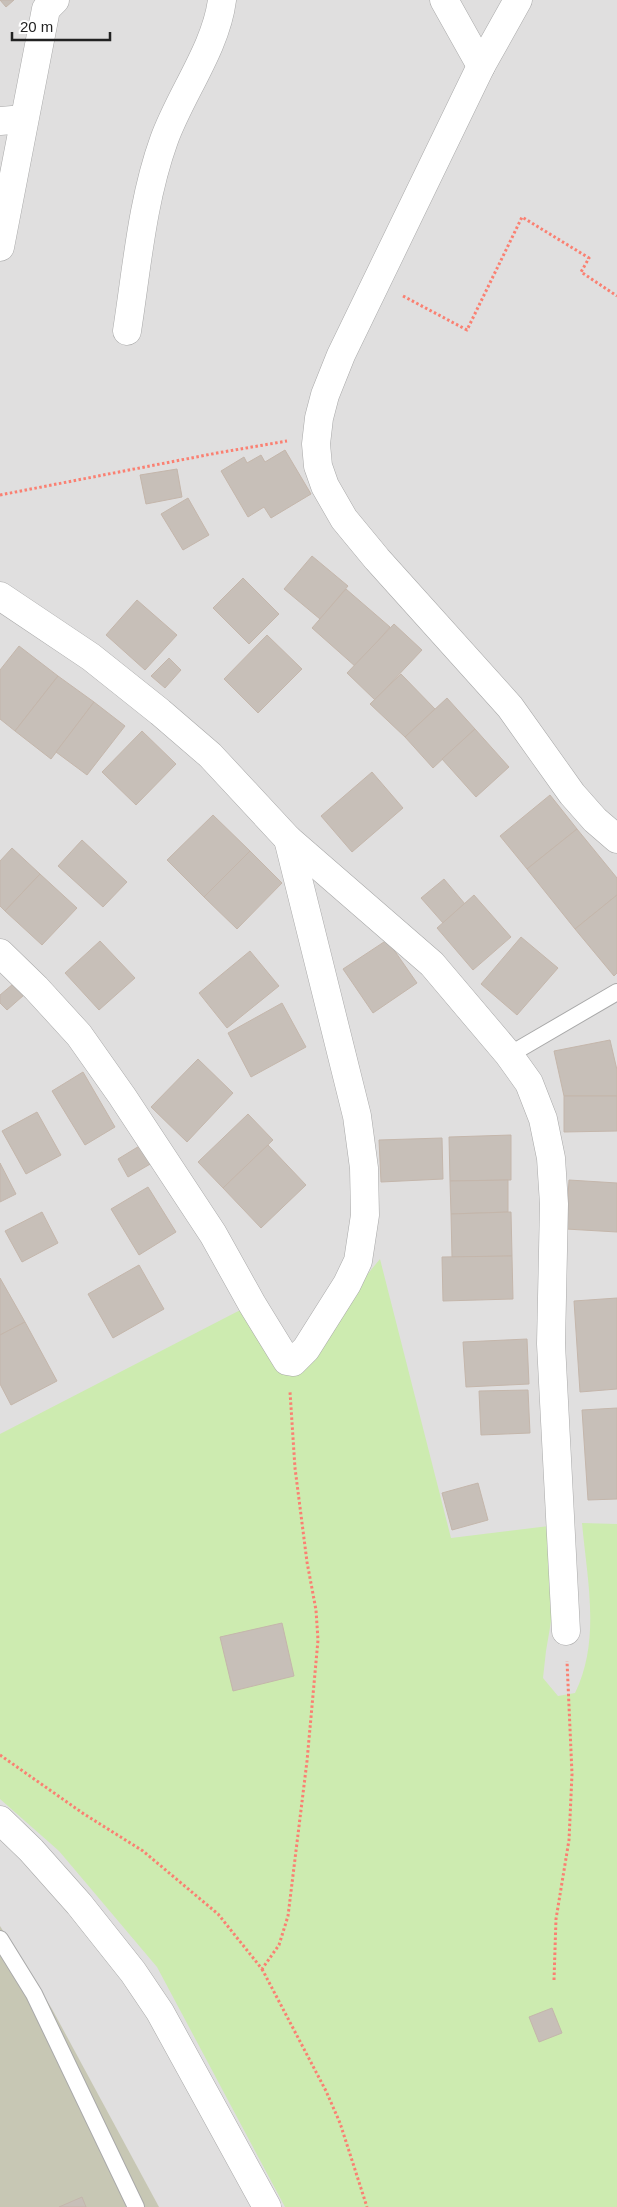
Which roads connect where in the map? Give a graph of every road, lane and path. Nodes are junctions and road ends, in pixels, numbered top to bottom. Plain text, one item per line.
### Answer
1 (55, 0) edge
2 (222, 0) edge
3 (444, 0) edge
4 (518, 0) edge
5 (481, 66) junction
6 (12, 120) edge
7 (0, 247) edge
8 (398, 293) dead end
9 (617, 296) edge
10 (127, 331) dead end
11 (317, 436) junction
12 (0, 496) edge
13 (0, 596) edge
14 (288, 839) junction
15 (617, 839) edge
16 (0, 954) edge
17 (617, 992) edge
18 (509, 1055) junction
19 (288, 1361) junction
20 (566, 1631) joint
21 (0, 1755) edge
22 (0, 1820) edge
23 (0, 1939) edge
24 (262, 1969) junction
25 (554, 1980) dead end
26 (136, 2207) edge
27 (267, 2207) edge
28 (367, 2207) edge

1 - 6 street
2 - 10 street
3 - 5 street
4 - 5 street
5 - 11 street
6 - 7 street
8 - 9 path
11 - 12 path
11 - 15 street
13 - 14 street
14 - 18 street
14 - 19 street
16 - 19 street
17 - 18 lane
18 - 20 street
19 - 24 path
20 - 25 path
21 - 24 path
22 - 27 street
23 - 26 lane
24 - 28 path

